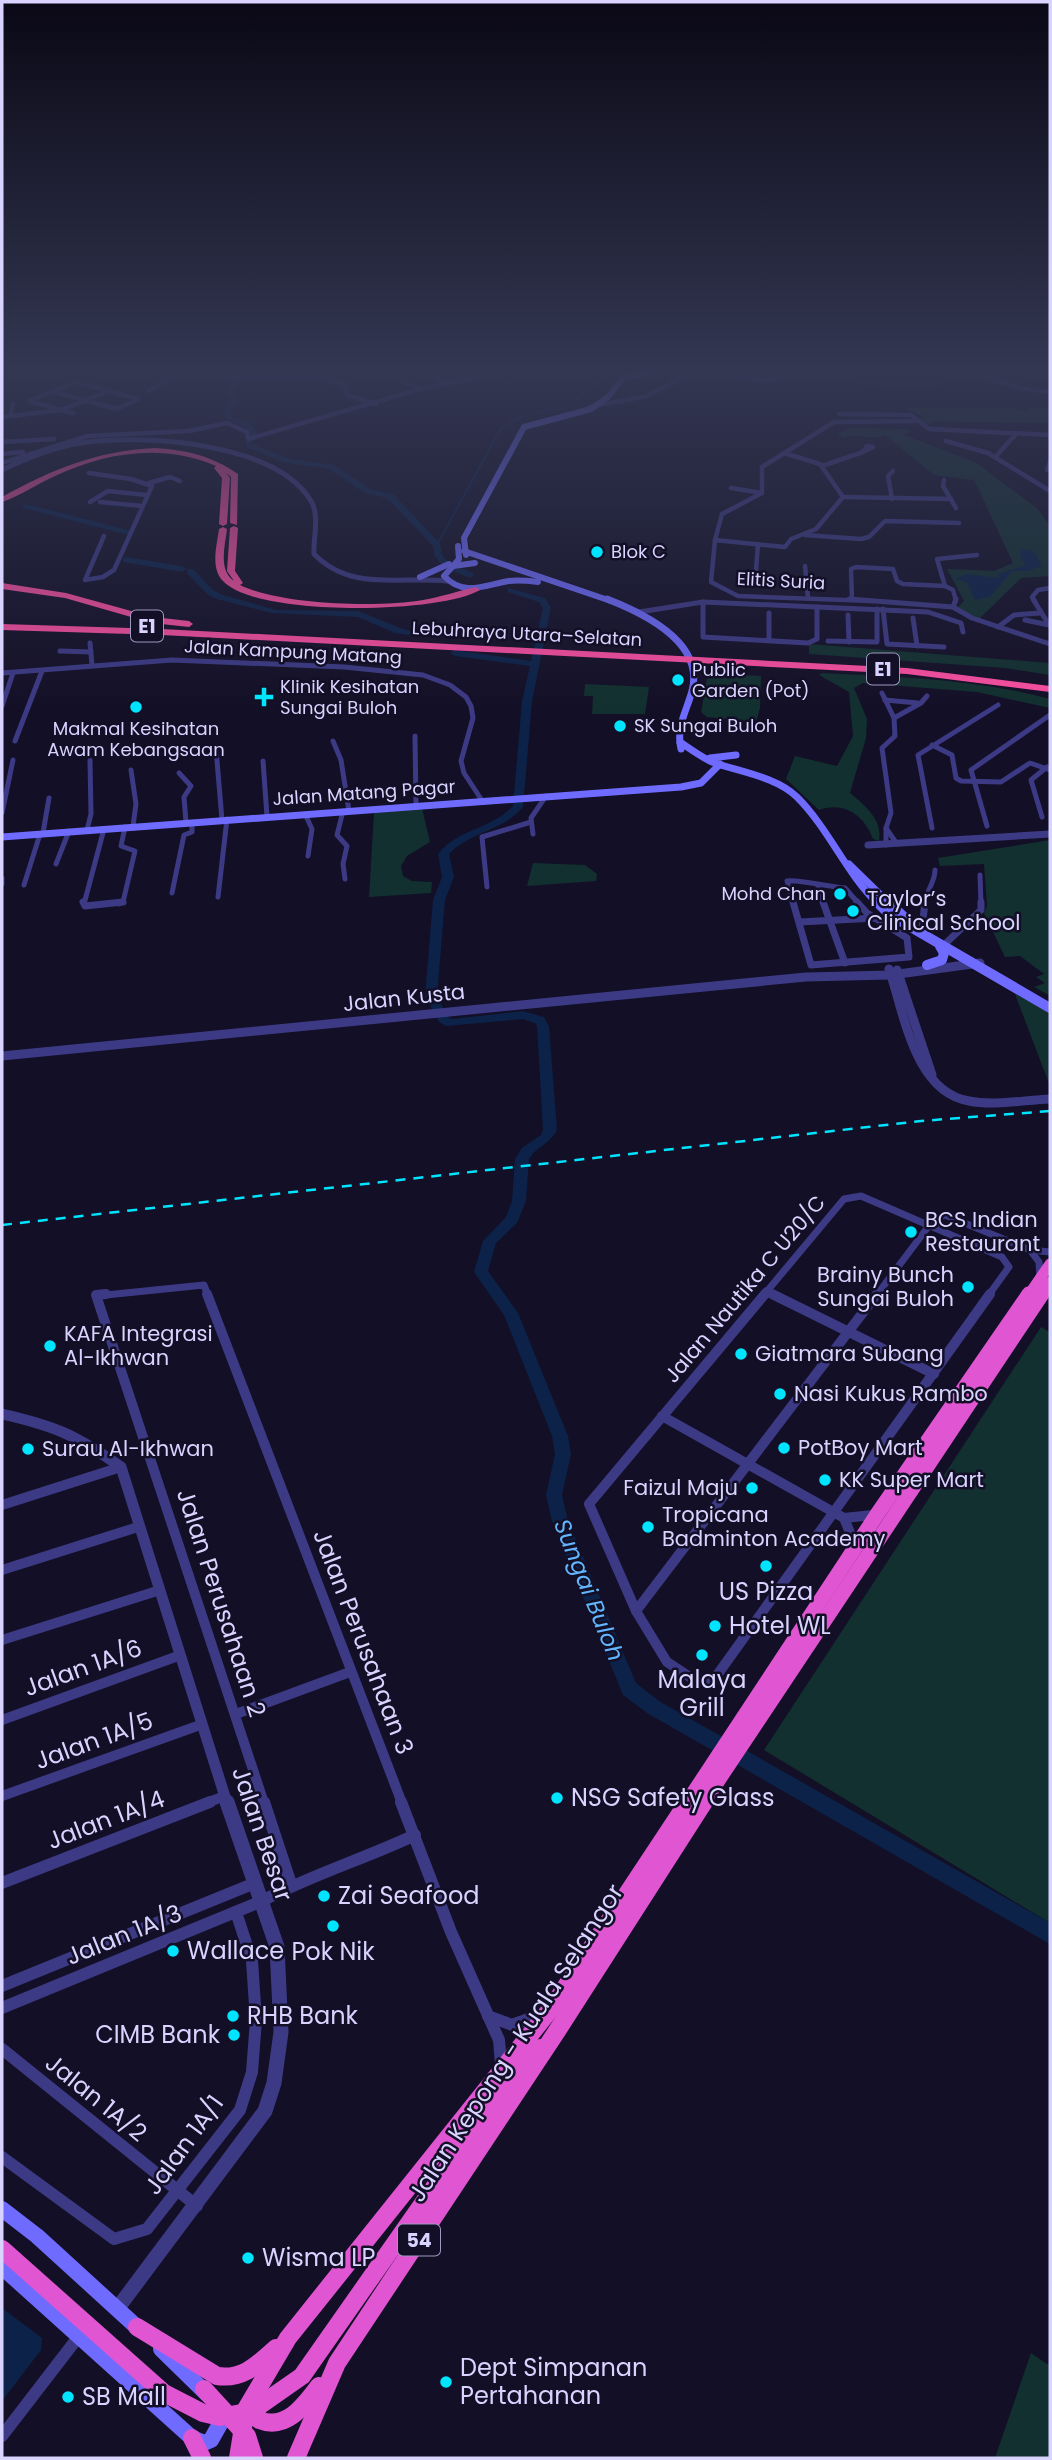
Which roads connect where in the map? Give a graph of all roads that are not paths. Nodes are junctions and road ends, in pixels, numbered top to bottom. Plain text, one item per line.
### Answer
1 (42, 482) edge
2 (142, 482) edge
3 (153, 482) edge
4 (226, 482) edge
5 (235, 482) edge
6 (292, 482) edge
7 (494, 482) edge
8 (761, 482) edge
9 (833, 482) edge
10 (889, 482) edge
11 (944, 482) edge
12 (1035, 482) edge
13 (149, 483) junction
14 (737, 483) dead end
15 (731, 488) junction
16 (1050, 491) edge
17 (762, 493) junction
18 (726, 494) dead end
19 (146, 495) junction
20 (843, 496) junction
21 (892, 499) junction
22 (951, 499) junction
23 (2, 502) edge
24 (90, 502) dead end
25 (100, 502) dead end
26 (142, 506) junction
27 (956, 508) dead end
28 (959, 523) dead end
29 (805, 535) junction
30 (104, 536) dead end
31 (715, 540) junction
32 (758, 544) junction
33 (461, 550) junction
34 (221, 552) junction
35 (233, 552) junction
36 (977, 555) dead end
37 (479, 564) junction
38 (453, 566) junction
39 (805, 566) dead end
40 (506, 570) junction
41 (349, 576) junction
42 (420, 577) junction
43 (448, 579) junction
44 (505, 582) junction
45 (762, 582) dead end
46 (548, 583) junction
47 (2, 586) edge
48 (944, 586) junction
49 (1050, 588) edge
50 (476, 590) junction
51 (808, 598) junction
52 (442, 600) junction
53 (852, 600) junction
54 (703, 602) junction
55 (684, 604) junction
56 (817, 607) junction
57 (953, 607) junction
58 (880, 609) junction
59 (639, 612) junction
60 (769, 613) dead end
61 (1040, 613) junction
62 (848, 615) dead end
63 (913, 618) dead end
64 (1025, 620) dead end
65 (660, 623) junction
66 (998, 627) junction
67 (2, 628) edge
68 (963, 632) dead end
69 (292, 633) junction
70 (769, 640) junction
71 (828, 641) dead end
72 (849, 642) junction
73 (90, 643) dead end
74 (1050, 644) edge
75 (917, 646) junction
76 (515, 647) junction
77 (944, 647) dead end
78 (60, 650) dead end
79 (685, 650) junction
80 (91, 652) junction
81 (715, 657) junction
82 (92, 665) junction
83 (42, 671) junction
84 (2, 673) edge
85 (13, 673) junction
86 (1050, 682) edge
87 (1050, 689) edge
88 (882, 693) dead end
89 (927, 696) dead end
90 (885, 700) junction
91 (921, 703) junction
92 (998, 705) dead end
93 (2, 706) edge
94 (1050, 715) edge
95 (894, 718) junction
96 (415, 736) dead end
97 (15, 741) dead end
98 (333, 741) dead end
99 (932, 745) junction
100 (216, 749) dead end
101 (700, 759) junction
102 (13, 760) dead end
103 (90, 760) dead end
104 (263, 761) dead end
105 (722, 767) junction
106 (1049, 768) edge
107 (131, 770) dead end
108 (746, 771) junction
109 (179, 773) dead end
110 (758, 776) junction
111 (704, 781) junction
112 (976, 782) junction
113 (681, 787) junction
114 (546, 796) junction
115 (49, 798) dead end
116 (481, 800) junction
117 (416, 805) junction
118 (346, 811) junction
119 (2, 813) edge
120 (305, 814) junction
121 (267, 816) junction
122 (1042, 817) dead end
123 (224, 820) junction
124 (189, 822) junction
125 (531, 822) junction
126 (987, 825) dead end
127 (129, 827) junction
128 (886, 828) junction
129 (932, 828) dead end
130 (104, 829) junction
131 (87, 830) junction
132 (69, 831) junction
133 (42, 834) junction
134 (533, 834) dead end
135 (1050, 834) edge
136 (2, 836) edge
137 (897, 844) junction
138 (868, 845) dead end
139 (886, 845) junction
140 (308, 856) dead end
141 (847, 862) junction
142 (57, 864) dead end
143 (935, 870) dead end
144 (980, 875) dead end
145 (2, 878) edge
146 (345, 879) dead end
147 (2, 884) edge
148 (24, 885) dead end
149 (486, 887) dead end
150 (818, 887) junction
151 (872, 887) junction
152 (172, 893) dead end
153 (218, 897) dead end
154 (878, 906) junction
155 (890, 915) junction
156 (877, 918) junction
157 (830, 921) junction
158 (800, 922) junction
159 (902, 923) junction
160 (922, 929) junction
161 (943, 944) junction
162 (969, 962) junction
163 (845, 963) junction
164 (927, 965) junction
165 (894, 971) junction
166 (878, 975) junction
167 (809, 976) junction
168 (1000, 979) junction
169 (895, 985) junction
170 (1050, 1002) edge
171 (1050, 1008) edge
172 (2, 1056) edge
173 (932, 1079) junction
174 (1050, 1099) edge
175 (928, 1227) junction
176 (1030, 1250) junction
177 (1050, 1251) edge
178 (1050, 1264) edge
179 (1045, 1280) edge
180 (204, 1285) joint
181 (766, 1291) junction
182 (849, 1332) junction
183 (934, 1374) junction
184 (2, 1414) edge
185 (662, 1416) junction
186 (748, 1464) junction
187 (121, 1467) junction
188 (2, 1505) edge
189 (834, 1513) junction
190 (878, 1513) junction
191 (844, 1518) junction
192 (138, 1527) junction
193 (855, 1548) junction
194 (2, 1570) edge
195 (157, 1591) junction
196 (636, 1611) junction
197 (2, 1640) edge
198 (178, 1656) junction
199 (350, 1672) junction
200 (236, 1714) junction
201 (2, 1720) edge
202 (200, 1725) junction
203 (742, 1731) junction
204 (721, 1761) junction
205 (2, 1796) edge
206 (225, 1796) junction
207 (415, 1835) junction
208 (256, 1882) junction
209 (2, 1883) edge
210 (291, 1884) junction
211 (262, 1901) junction
212 (236, 1912) junction
213 (2, 1986) edge
214 (553, 2006) junction
215 (2, 2008) edge
216 (485, 2014) junction
217 (557, 2031) junction
218 (2, 2049) edge
219 (501, 2070) junction
220 (2, 2157) edge
221 (178, 2191) junction
222 (197, 2206) junction
223 (2, 2209) edge
224 (2, 2249) edge
225 (2, 2267) edge
226 (117, 2309) junction
227 (136, 2327) junction
228 (80, 2335) junction
229 (288, 2338) junction
230 (337, 2363) junction
231 (204, 2389) junction
232 (254, 2389) junction
233 (239, 2426) junction
234 (2, 2436) edge
235 (192, 2438) junction
236 (202, 2458) edge
237 (238, 2458) edge
238 (254, 2458) edge
239 (296, 2458) edge

1 - 23 highway
2 - 13 street
3 - 13 street
4 - 34 highway
5 - 35 highway
6 - 41 street
7 - 33 main road
8 - 17 street
9 - 20 street
10 - 21 street
11 - 22 street
12 - 16 street
13 - 19 street
14 - 15 street
15 - 17 street
15 - 18 street
17 - 31 street
19 - 24 street
19 - 26 street
20 - 21 street
20 - 29 street
21 - 22 street
22 - 27 street
25 - 26 street
26 - 30 street
28 - 29 street
29 - 32 street
31 - 32 street
31 - 51 street, Elitis Suria
32 - 45 street
33 - 37 main road
33 - 38 main road
33 - 40 main road
33 - 42 main road
34 - 35 highway
34 - 52 highway
35 - 43 highway
36 - 48 street
37 - 38 main road
37 - 40 main road
38 - 43 main road
39 - 51 street
40 - 44 main road
40 - 46 main road
41 - 42 street
41 - 43 street
42 - 43 street
43 - 50 main road
44 - 46 main road
44 - 50 main road
46 - 52 main road
46 - 59 main road
46 - 79 main road
47 - 69 highway
48 - 53 street
48 - 57 street
49 - 61 street
50 - 52 highway
51 - 53 street, Elitis Suria
53 - 57 street, Elitis Suria
54 - 55 street
54 - 56 street
54 - 70 street
55 - 59 street
55 - 65 street
56 - 58 street
56 - 70 street
57 - 66 street, Elitis Suria
58 - 68 street
58 - 72 street
58 - 75 street
59 - 65 main road
60 - 70 street
61 - 64 street
61 - 66 street
62 - 72 street
63 - 75 street
65 - 79 main road
66 - 74 street, Elitis Suria
67 - 69 highway, Lebuhraya Utara–Selatan / E1
67 - 76 highway, Lebuhraya Utara–Selatan / E1
69 - 76 highway, Lebuhraya Utara–Selatan / E1
71 - 72 street
73 - 80 street
75 - 77 street
76 - 81 highway, Lebuhraya Utara–Selatan / E1
78 - 80 street
79 - 101 main road
80 - 82 street
81 - 86 highway, Lebuhraya Utara–Selatan / E1
81 - 87 highway, Lebuhraya Utara–Selatan / E1
82 - 83 street, Jalan Kampung Matang
82 - 116 street, Jalan Kampung Matang
83 - 85 street, Jalan Kampung Matang
83 - 97 street
84 - 85 street, Jalan Kampung Matang
85 - 93 street
88 - 90 street
89 - 91 street
90 - 91 street
90 - 95 street
91 - 95 street
92 - 99 street
94 - 112 street
95 - 128 street
96 - 117 street
98 - 118 street
99 - 112 street
99 - 129 street
100 - 123 street
101 - 105 main road
101 - 108 main road
101 - 111 main road
102 - 119 street
103 - 131 street
104 - 121 street
105 - 108 main road
105 - 110 main road
105 - 111 main road
105 - 113 main road
106 - 112 street
106 - 122 street
107 - 127 street
108 - 110 main road
109 - 124 street
110 - 141 main road
111 - 113 main road, Jalan Matang Pagar
112 - 126 street
113 - 114 main road, Jalan Matang Pagar
114 - 116 main road, Jalan Matang Pagar
114 - 125 street
115 - 133 street
116 - 117 main road, Jalan Matang Pagar
117 - 118 main road, Jalan Matang Pagar
118 - 120 main road, Jalan Matang Pagar
118 - 146 street
120 - 121 main road, Jalan Matang Pagar
120 - 140 street
121 - 123 main road, Jalan Matang Pagar
123 - 124 main road, Jalan Matang Pagar
123 - 153 street
124 - 127 main road, Jalan Matang Pagar
124 - 152 street
125 - 134 street
125 - 149 street
127 - 130 main road, Jalan Matang Pagar
127 - 130 street
128 - 137 street
128 - 139 street
130 - 131 main road, Jalan Matang Pagar
131 - 132 main road, Jalan Matang Pagar
132 - 133 main road, Jalan Matang Pagar
132 - 142 street
133 - 136 main road, Jalan Matang Pagar
133 - 148 street
135 - 137 street
137 - 139 street
138 - 139 street
141 - 151 main road
141 - 154 main road
143 - 160 street
144 - 161 street
145 - 147 street
150 - 156 street
150 - 157 street
150 - 158 street
151 - 155 main road
151 - 160 main road
154 - 155 main road
154 - 156 main road
155 - 156 street
155 - 159 main road
156 - 157 street
156 - 159 main road
156 - 163 street
157 - 158 street
157 - 163 street
158 - 163 street
159 - 161 main road
160 - 161 main road
161 - 162 main road
161 - 164 main road
162 - 164 street, Jalan Kusta
162 - 165 street, Jalan Kusta
162 - 168 main road
162 - 168 main road
162 - 170 main road
164 - 165 street, Jalan Kusta
165 - 166 street, Jalan Kusta
165 - 167 street, Jalan Kusta
165 - 169 street
165 - 173 street
166 - 167 street, Jalan Kusta
166 - 169 street
167 - 172 street, Jalan Kusta
168 - 171 main road
169 - 173 street
173 - 174 street
175 - 176 street
175 - 181 street, Jalan Nautika C U20/C
175 - 182 street
175 - 183 street
176 - 177 street
176 - 179 street
178 - 179 highway, 54
179 - 190 highway, 54
179 - 203 highway, 54
180 - 199 street, Jalan Perusahaan 3
180 - 200 street, Jalan Perusahaan 2
181 - 182 street
181 - 185 street, Jalan Nautika C U20/C
182 - 183 street
182 - 186 street
183 - 189 street
184 - 187 street
185 - 186 street
185 - 196 street, Jalan Nautika C U20/C
186 - 189 street
186 - 196 street
187 - 188 street
187 - 192 street, Jalan Besar
189 - 191 street
189 - 196 street
190 - 191 street
190 - 193 highway, 54
191 - 193 street
192 - 194 street
192 - 195 street, Jalan Besar
193 - 203 highway, 54
195 - 197 street
195 - 198 street, Jalan Besar
198 - 201 street, Jalan 1A/6
198 - 202 street, Jalan Besar
199 - 200 street
199 - 207 street, Jalan Perusahaan 3
200 - 210 street, Jalan Perusahaan 2
202 - 205 street, Jalan 1A/5
202 - 206 street, Jalan Besar
203 - 204 highway, Jalan Kepong - Kuala Selangor / 54
204 - 214 highway, Jalan Kepong - Kuala Selangor / 54
204 - 217 highway, Jalan Kepong - Kuala Selangor / 54
206 - 208 street, Jalan Besar
206 - 209 street, Jalan 1A/4
207 - 210 street, Jalan 1A/3
207 - 216 street, Jalan Perusahaan 3
208 - 211 street, Jalan Besar
208 - 213 street, Jalan 1A/3
210 - 211 street, Jalan 1A/3
211 - 212 street, Jalan 1A/3
211 - 222 street, Jalan Besar
212 - 215 street, Jalan 1A/3
212 - 221 street, Jalan 1A/1
214 - 216 street
214 - 219 highway, Jalan Kepong - Kuala Selangor / 54
216 - 219 street, Jalan Perusahaan 3
217 - 224 highway
217 - 230 highway, Jalan Kepong - Kuala Selangor / 54
218 - 221 street, Jalan 1A/2
219 - 229 highway, 54
220 - 221 street, Jalan 1A/1
221 - 222 street, Jalan 1A/2
222 - 226 street, Jalan Besar
223 - 226 main road
225 - 228 main road
226 - 227 main road
227 - 229 highway
227 - 231 main road
228 - 234 street
228 - 235 main road
229 - 232 highway, 54
230 - 232 highway
230 - 239 highway, Jalan Kepong - Kuala Selangor / 54
231 - 233 highway
231 - 235 main road
232 - 233 highway, 54
233 - 237 highway, 54
233 - 238 highway
235 - 236 highway

